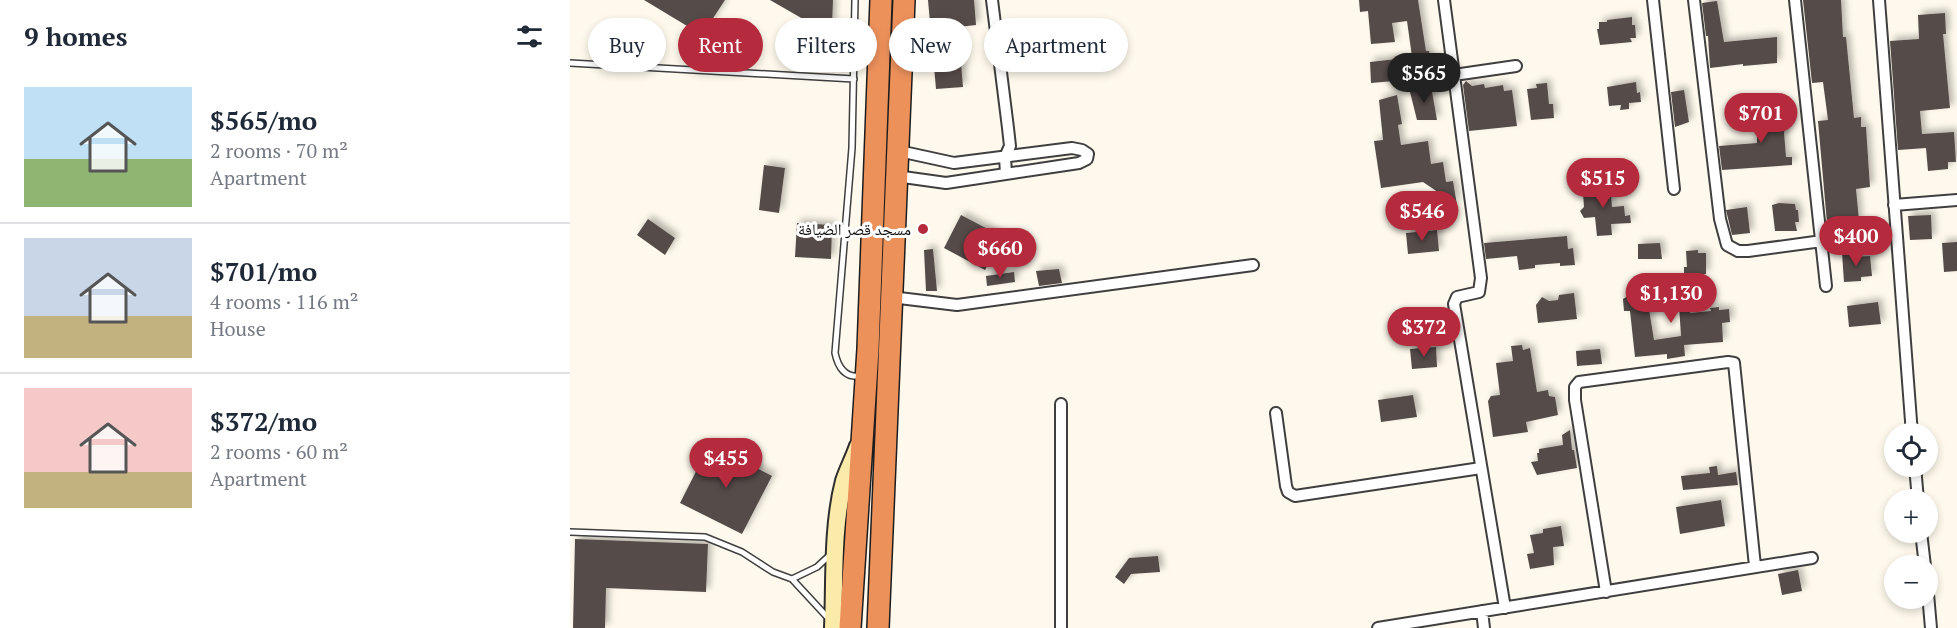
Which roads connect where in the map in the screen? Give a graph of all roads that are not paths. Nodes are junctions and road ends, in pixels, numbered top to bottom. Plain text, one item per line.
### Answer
1 (855, 0) edge
2 (881, 0) edge
3 (904, 0) edge
4 (992, 0) edge
5 (1444, 0) edge
6 (1653, 0) edge
7 (1694, 0) edge
8 (1795, 0) edge
9 (1879, 0) edge
10 (570, 63) edge
11 (1516, 66) dead end
12 (1454, 75) junction
13 (854, 79) junction
14 (899, 151) junction
15 (1007, 151) junction
16 (1020, 155) junction
17 (954, 163) junction
18 (1022, 171) junction
19 (1006, 174) junction
20 (896, 176) junction
21 (957, 181) junction
22 (1674, 189) dead end
23 (1957, 200) edge
24 (1894, 205) junction
25 (1822, 241) junction
26 (1253, 265) dead end
27 (1826, 286) dead end
28 (891, 297) junction
29 (865, 375) junction
30 (1061, 404) dead end
31 (1276, 413) dead end
32 (1911, 423) edge
33 (862, 437) junction
34 (1481, 468) junction
35 (570, 532) edge
36 (836, 549) junction
37 (1812, 558) dead end
38 (1755, 566) junction
39 (792, 579) junction
40 (1606, 592) junction
41 (1505, 608) junction
42 (1929, 609) edge
43 (1482, 611) junction
44 (839, 626) edge
45 (1399, 626) edge
46 (878, 628) edge
47 (1061, 628) edge
48 (1378, 628) edge
49 (1484, 628) edge
50 (1930, 628) edge

1 - 13 lane
2 - 29 highway
3 - 14 highway
4 - 15 street
5 - 12 street
6 - 22 street
7 - 25 street
8 - 25 street
9 - 24 street
10 - 13 lane
11 - 12 street
12 - 34 street
13 - 29 lane
14 - 17 street
14 - 20 highway
15 - 16 street
15 - 17 street
15 - 19 street
16 - 18 street
16 - 18 street
17 - 21 street
18 - 19 street
19 - 21 street
20 - 21 street
20 - 28 highway
23 - 24 street
24 - 32 street
25 - 27 street
26 - 28 street
28 - 46 highway
29 - 33 highway
30 - 47 street
31 - 34 street
33 - 36 street
33 - 44 highway
34 - 41 street
35 - 39 lane
36 - 39 lane
36 - 44 street
37 - 38 street
38 - 40 street
38 - 40 street
39 - 44 lane
40 - 41 street
41 - 43 street
42 - 50 street
43 - 45 street
43 - 49 street
45 - 48 street

